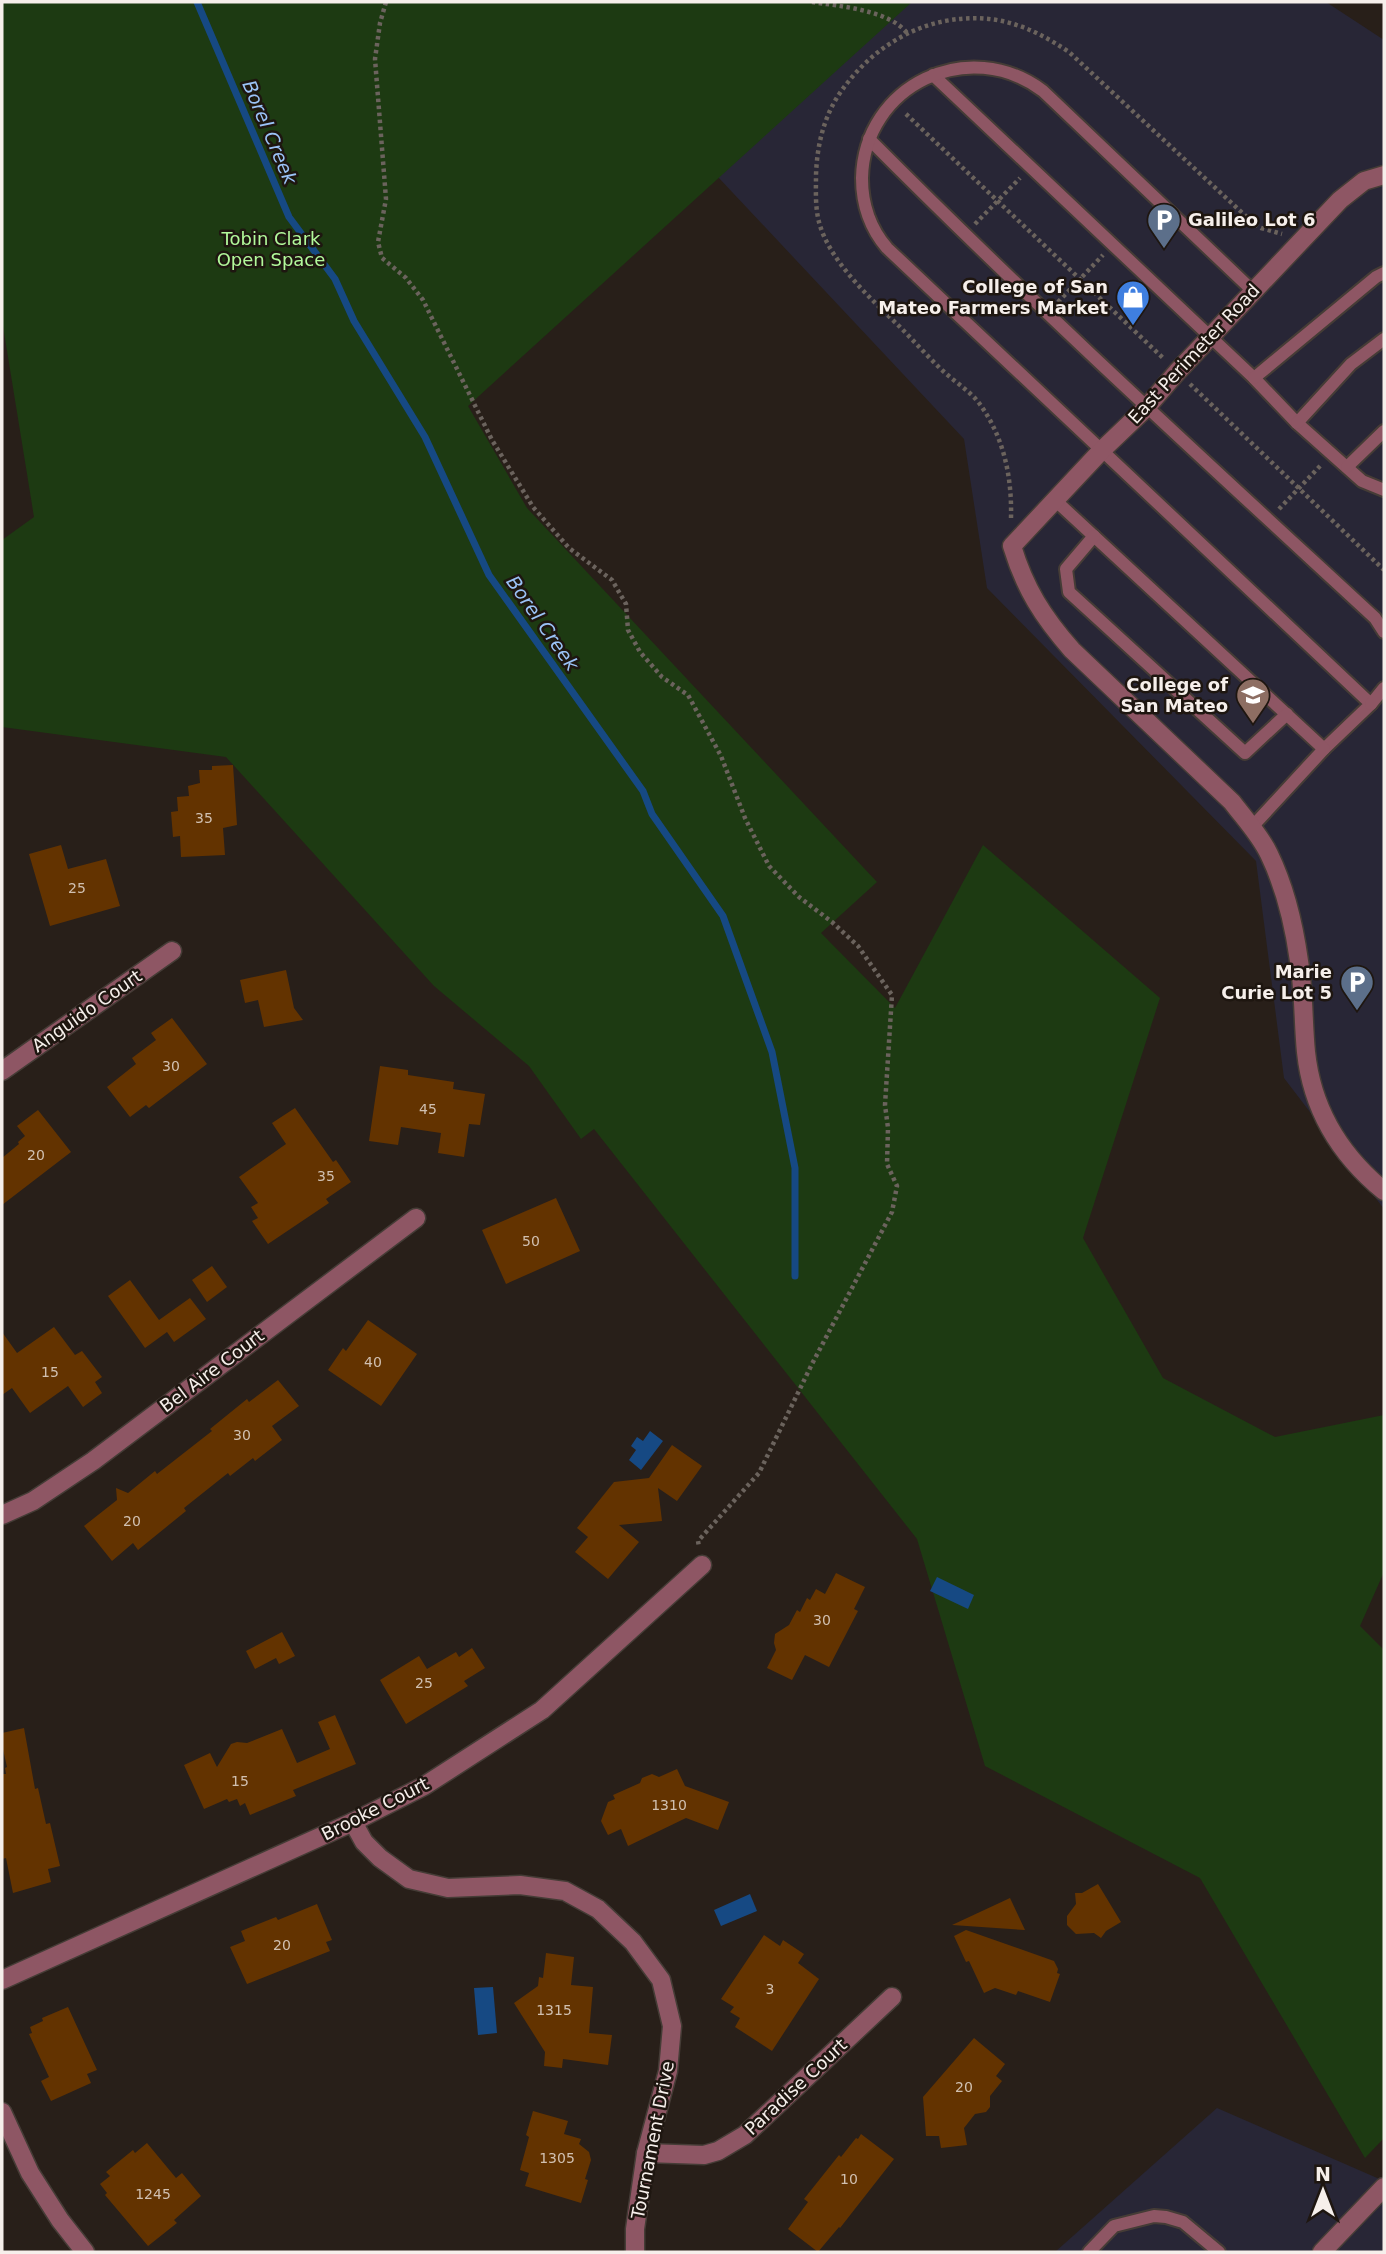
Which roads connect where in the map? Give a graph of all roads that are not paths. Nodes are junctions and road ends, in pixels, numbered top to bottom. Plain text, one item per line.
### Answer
1 (933, 75) junction
2 (869, 139) junction
3 (1384, 174) edge
4 (1384, 273) edge
5 (1253, 291) junction
6 (1210, 337) junction
7 (1384, 339) edge
8 (1254, 378) junction
9 (1147, 407) junction
10 (1297, 423) junction
11 (1384, 430) edge
12 (1101, 451) junction
13 (1346, 467) junction
14 (1384, 490) edge
15 (1056, 501) junction
16 (1094, 536) junction
17 (1384, 632) edge
18 (1384, 688) edge
19 (1371, 704) junction
20 (1287, 714) junction
21 (1324, 749) junction
22 (1252, 827) junction
23 (172, 951) dead end
24 (2, 1071) edge
25 (1384, 1191) edge
26 (416, 1217) dead end
27 (2, 1515) edge
28 (702, 1565) road end
29 (353, 1822) junction
30 (2, 1980) edge
31 (892, 1997) dead end
32 (2, 2112) edge
33 (646, 2153) junction
34 (1384, 2187) edge
35 (85, 2252) edge
36 (635, 2252) edge
37 (1089, 2252) edge
38 (1219, 2252) edge
39 (1322, 2252) edge

1 - 2 lane
1 - 5 lane
1 - 6 lane
2 - 9 lane
2 - 12 lane
3 - 5 street, East Perimeter Road
4 - 8 lane
5 - 6 street, East Perimeter Road
6 - 8 lane
6 - 9 street, East Perimeter Road
7 - 10 lane
8 - 10 lane
9 - 12 street, East Perimeter Road
9 - 17 lane
10 - 13 lane
11 - 13 lane
12 - 15 street, East Perimeter Road
12 - 19 lane
13 - 14 lane
15 - 16 lane
15 - 22 street, East Perimeter Road
16 - 20 lane
16 - 20 lane
18 - 19 lane
19 - 21 lane
20 - 21 lane
21 - 22 lane
22 - 25 street
23 - 24 street, Anguido Court
26 - 27 street, Bel Aire Court
28 - 29 street, Brooke Court
29 - 30 street, Brooke Court
29 - 33 street, Tournament Drive
31 - 33 street, Paradise Court
32 - 35 street
33 - 36 street, Tournament Drive
34 - 39 street
37 - 38 lane

